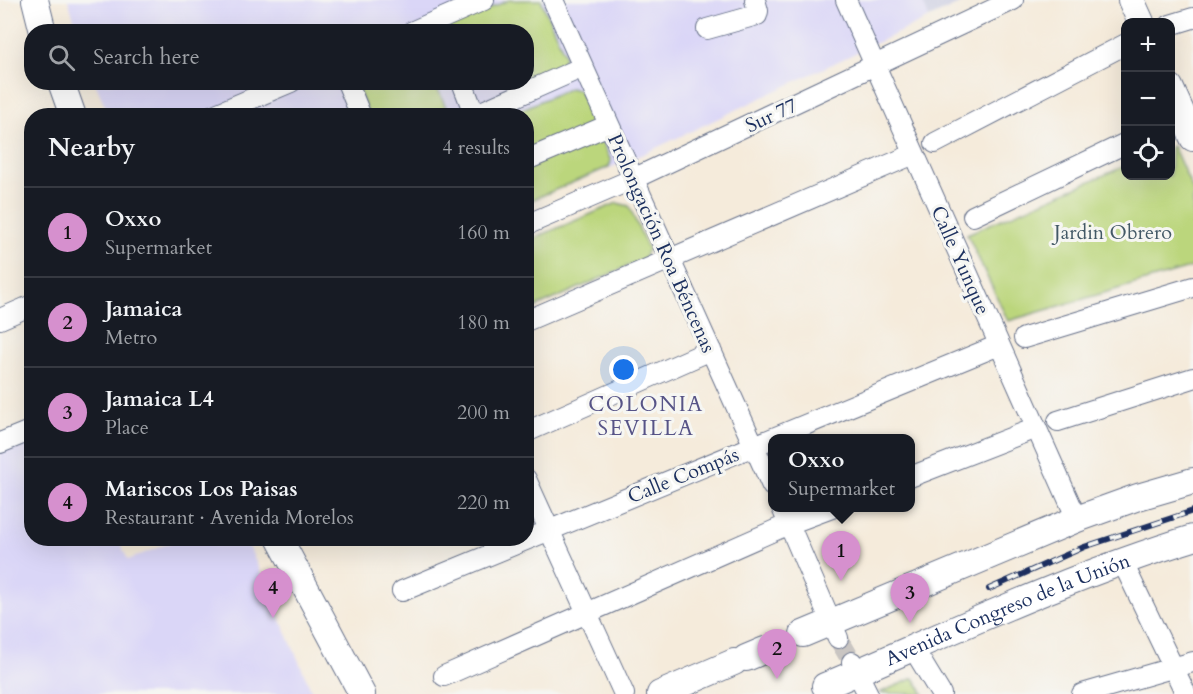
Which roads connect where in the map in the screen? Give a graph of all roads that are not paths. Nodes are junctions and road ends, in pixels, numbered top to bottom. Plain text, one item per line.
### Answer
1 (35, 0) edge
2 (484, 0) edge
3 (554, 0) edge
4 (755, 0) edge
5 (846, 0) edge
6 (1013, 0) edge
7 (1131, 0) edge
8 (1139, 18) edge
9 (1193, 18) edge
10 (41, 24) edge
11 (442, 24) edge
12 (1175, 24) edge
13 (707, 29) dead end
14 (1121, 46) edge
15 (875, 66) junction
16 (583, 67) junction
17 (534, 89) edge
18 (64, 90) edge
19 (272, 90) edge
20 (350, 90) edge
21 (465, 90) edge
22 (531, 90) edge
23 (70, 108) edge
24 (230, 108) edge
25 (358, 108) edge
26 (471, 108) edge
27 (490, 108) edge
28 (609, 125) junction
29 (934, 143) dead end
30 (1121, 145) edge
31 (914, 154) junction
32 (534, 157) edge
33 (633, 179) junction
34 (973, 216) dead end
35 (534, 222) edge
36 (669, 259) junction
37 (1193, 287) edge
38 (24, 308) edge
39 (534, 318) edge
40 (0, 319) edge
41 (1024, 338) dead end
42 (999, 345) junction
43 (711, 350) junction
44 (1193, 378) edge
45 (1058, 421) dead end
46 (534, 428) edge
47 (1036, 428) junction
48 (24, 433) edge
49 (783, 434) edge
50 (768, 440) edge
51 (0, 443) edge
52 (754, 446) junction
53 (915, 475) edge
54 (768, 477) edge
55 (1193, 481) edge
56 (534, 497) edge
57 (806, 512) edge
58 (786, 516) edge
59 (1077, 519) junction
60 (549, 530) junction
61 (534, 536) edge
62 (1193, 538) edge
63 (283, 546) edge
64 (510, 546) edge
65 (1122, 561) junction
66 (402, 591) dead end
67 (587, 613) junction
68 (834, 630) junction
69 (913, 648) junction
70 (1193, 662) edge
71 (1173, 668) junction
72 (444, 676) dead end
73 (859, 676) edge
74 (816, 690) edge
75 (362, 694) edge
76 (624, 694) edge
77 (660, 694) edge
78 (941, 694) edge
79 (1082, 694) edge
80 (1186, 694) edge

1 - 10 main road
2 - 11 street
3 - 16 street, Prolongación Roa Béncenas
4 - 13 street
5 - 15 street, Calle Yunque
6 - 15 street, Sur 77
7 - 8 main road
9 - 12 street
14 - 29 street
15 - 31 street, Calle Yunque
15 - 33 street, Sur 77
16 - 17 street
16 - 28 street, Prolongación Roa Béncenas
18 - 23 main road
19 - 24 street
20 - 25 street
21 - 26 street
22 - 27 street
28 - 32 street
28 - 33 street, Prolongación Roa Béncenas
30 - 34 street
31 - 36 street
31 - 42 street, Calle Yunque
33 - 35 street, Sur 77
33 - 36 street, Prolongación Roa Béncenas
36 - 39 street
36 - 43 street, Prolongación Roa Béncenas
37 - 41 street
38 - 40 street
42 - 47 street, Calle Yunque
42 - 49 street, Calle Compás
43 - 46 street
43 - 52 street, Prolongación Roa Béncenas
44 - 45 street
47 - 53 street
47 - 59 street, Calle Yunque
48 - 51 street
50 - 52 street, Calle Compás
52 - 54 street, Prolongación Roa Béncenas
52 - 60 street, Calle Compás
55 - 59 main road
56 - 60 street
57 - 58 street
58 - 67 street
58 - 68 street
59 - 68 main road
60 - 61 street, Calle Compás
60 - 67 street
62 - 65 main road, Avenida Congreso de la Unión
63 - 75 main road
64 - 66 street, Calle Compás
65 - 69 main road, Avenida Congreso de la Unión
65 - 71 street
67 - 72 street
67 - 76 street
68 - 77 main road
69 - 73 main road, Avenida Congreso de la Unión
69 - 78 street
70 - 71 street
71 - 79 street
71 - 80 street
73 - 74 main road, Avenida Congreso de la Unión

